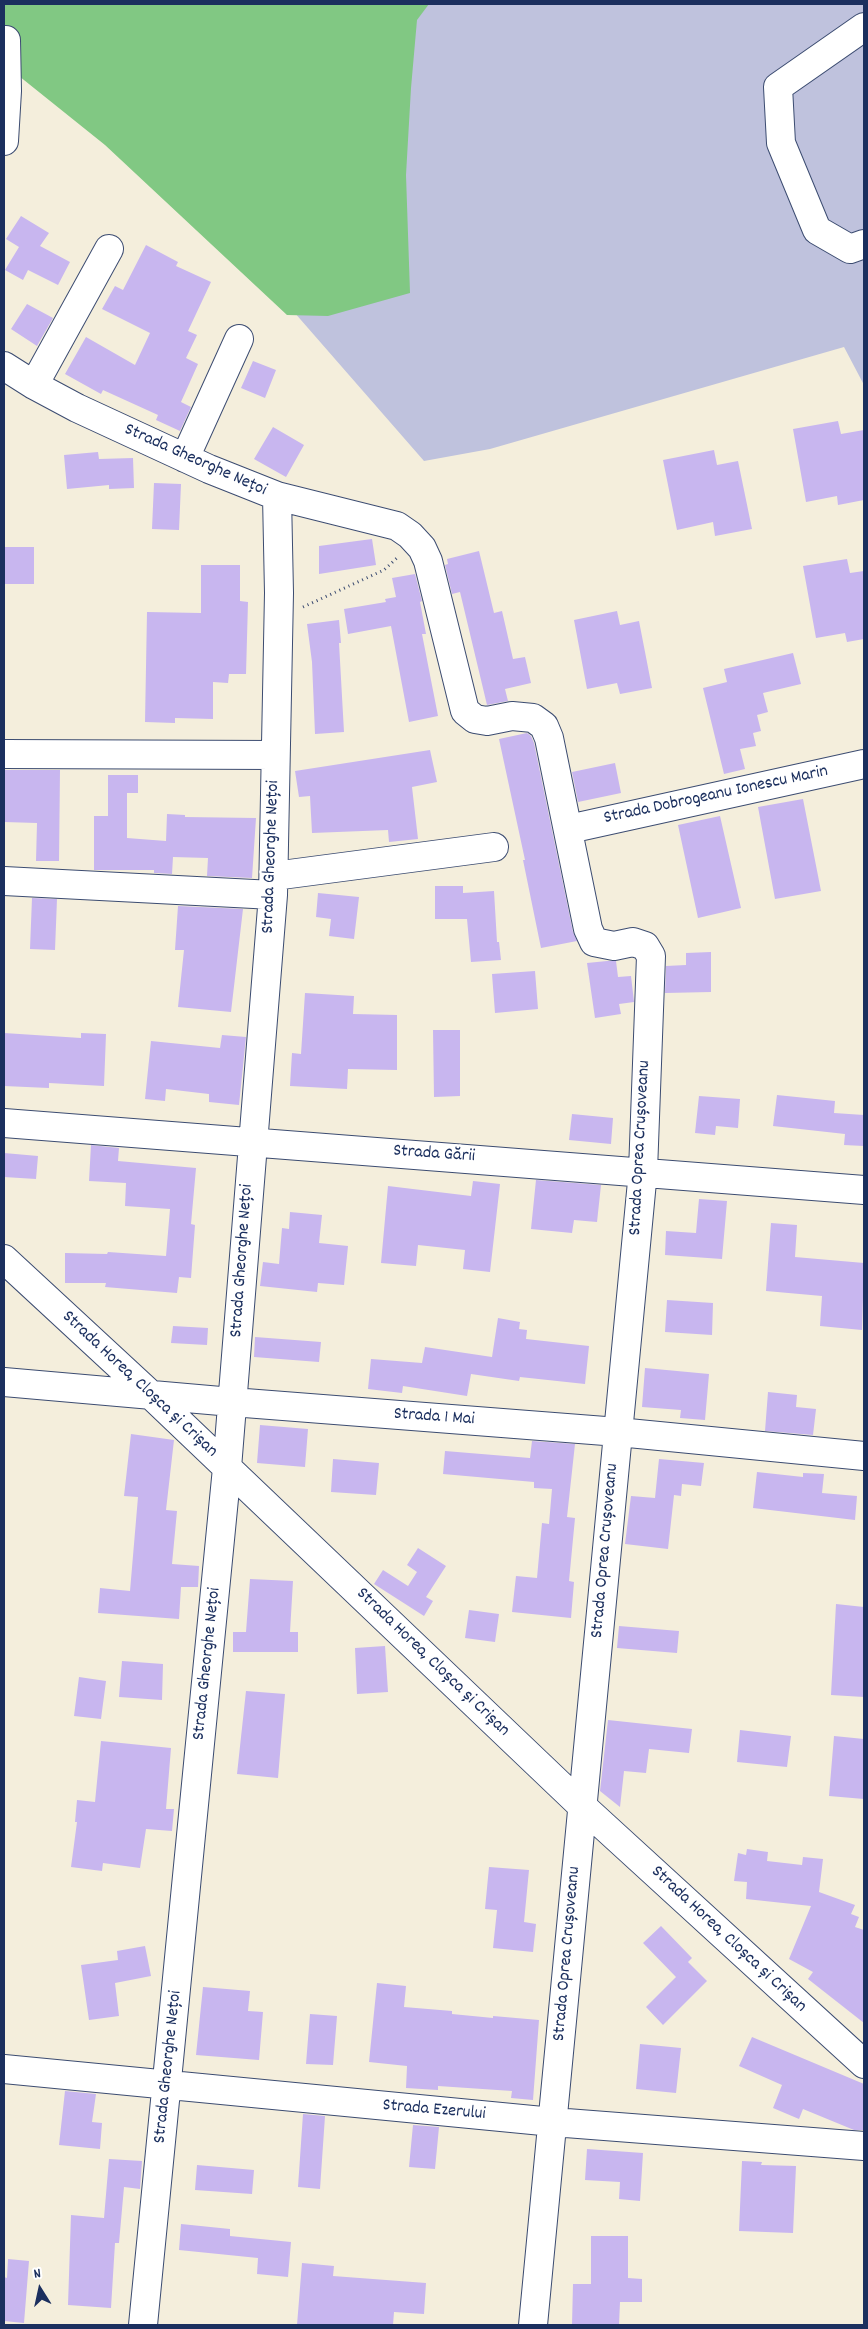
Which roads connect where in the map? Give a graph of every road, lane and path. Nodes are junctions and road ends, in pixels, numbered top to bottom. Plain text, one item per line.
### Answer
1 (864, 27) edge
2 (6, 40) dead end
3 (4, 141) edge
4 (864, 244) edge
5 (109, 248) dead end
6 (240, 339) dead end
7 (4, 366) edge
8 (34, 385) junction
9 (185, 458) junction
10 (278, 496) junction
11 (415, 540) junction
12 (279, 616) junction
13 (4, 754) edge
14 (275, 755) junction
15 (864, 764) edge
16 (568, 829) junction
17 (494, 847) dead end
18 (4, 881) edge
19 (273, 885) junction
20 (4, 1123) edge
21 (252, 1142) junction
22 (643, 1171) junction
23 (864, 1190) edge
24 (4, 1259) edge
25 (4, 1382) edge
26 (151, 1395) junction
27 (232, 1402) junction
28 (618, 1432) junction
29 (864, 1456) edge
30 (227, 1468) junction
31 (582, 1806) junction
32 (864, 2064) edge
33 (4, 2069) edge
34 (167, 2086) junction
35 (553, 2122) junction
36 (864, 2146) edge
37 (143, 2325) edge
38 (533, 2325) edge

1 - 4 street
2 - 3 street
5 - 8 street
6 - 9 street
7 - 8 street, Strada Gheorghe Nețoi
8 - 9 street, Strada Gheorghe Nețoi
9 - 10 street, Strada Gheorghe Nețoi
10 - 11 street
10 - 12 street, Strada Gheorghe Nețoi
11 - 12 path
11 - 16 street
12 - 14 street, Strada Gheorghe Nețoi
13 - 14 street
14 - 19 street, Strada Gheorghe Nețoi
15 - 16 street, Strada Dobrogeanu Ionescu Marin
16 - 22 street, Strada Oprea Crușoveanu
17 - 19 street
18 - 19 street
19 - 21 street, Strada Gheorghe Nețoi
20 - 21 street, Strada Gării
21 - 22 street, Strada Gării
21 - 27 street, Strada Gheorghe Nețoi
22 - 23 street, Strada Gării
22 - 28 street, Strada Oprea Crușoveanu
24 - 26 street, Strada Horea, Cloșca și Crișan
25 - 26 street, Strada 1 Mai
26 - 27 street, Strada 1 Mai
26 - 30 street, Strada Horea, Cloșca și Crișan
27 - 28 street, Strada 1 Mai
27 - 30 street, Strada Gheorghe Nețoi
28 - 29 street, Strada 1 Mai
28 - 31 street, Strada Oprea Crușoveanu
30 - 31 street, Strada Horea, Cloșca și Crișan
30 - 34 street, Strada Gheorghe Nețoi
31 - 32 street, Strada Horea, Cloșca și Crișan
31 - 35 street, Strada Oprea Crușoveanu
33 - 34 street, Strada Ezerului
34 - 35 street, Strada Ezerului
34 - 37 street, Strada Gheorghe Nețoi
35 - 36 street, Strada Ezerului
35 - 38 street, Strada Oprea Crușoveanu

